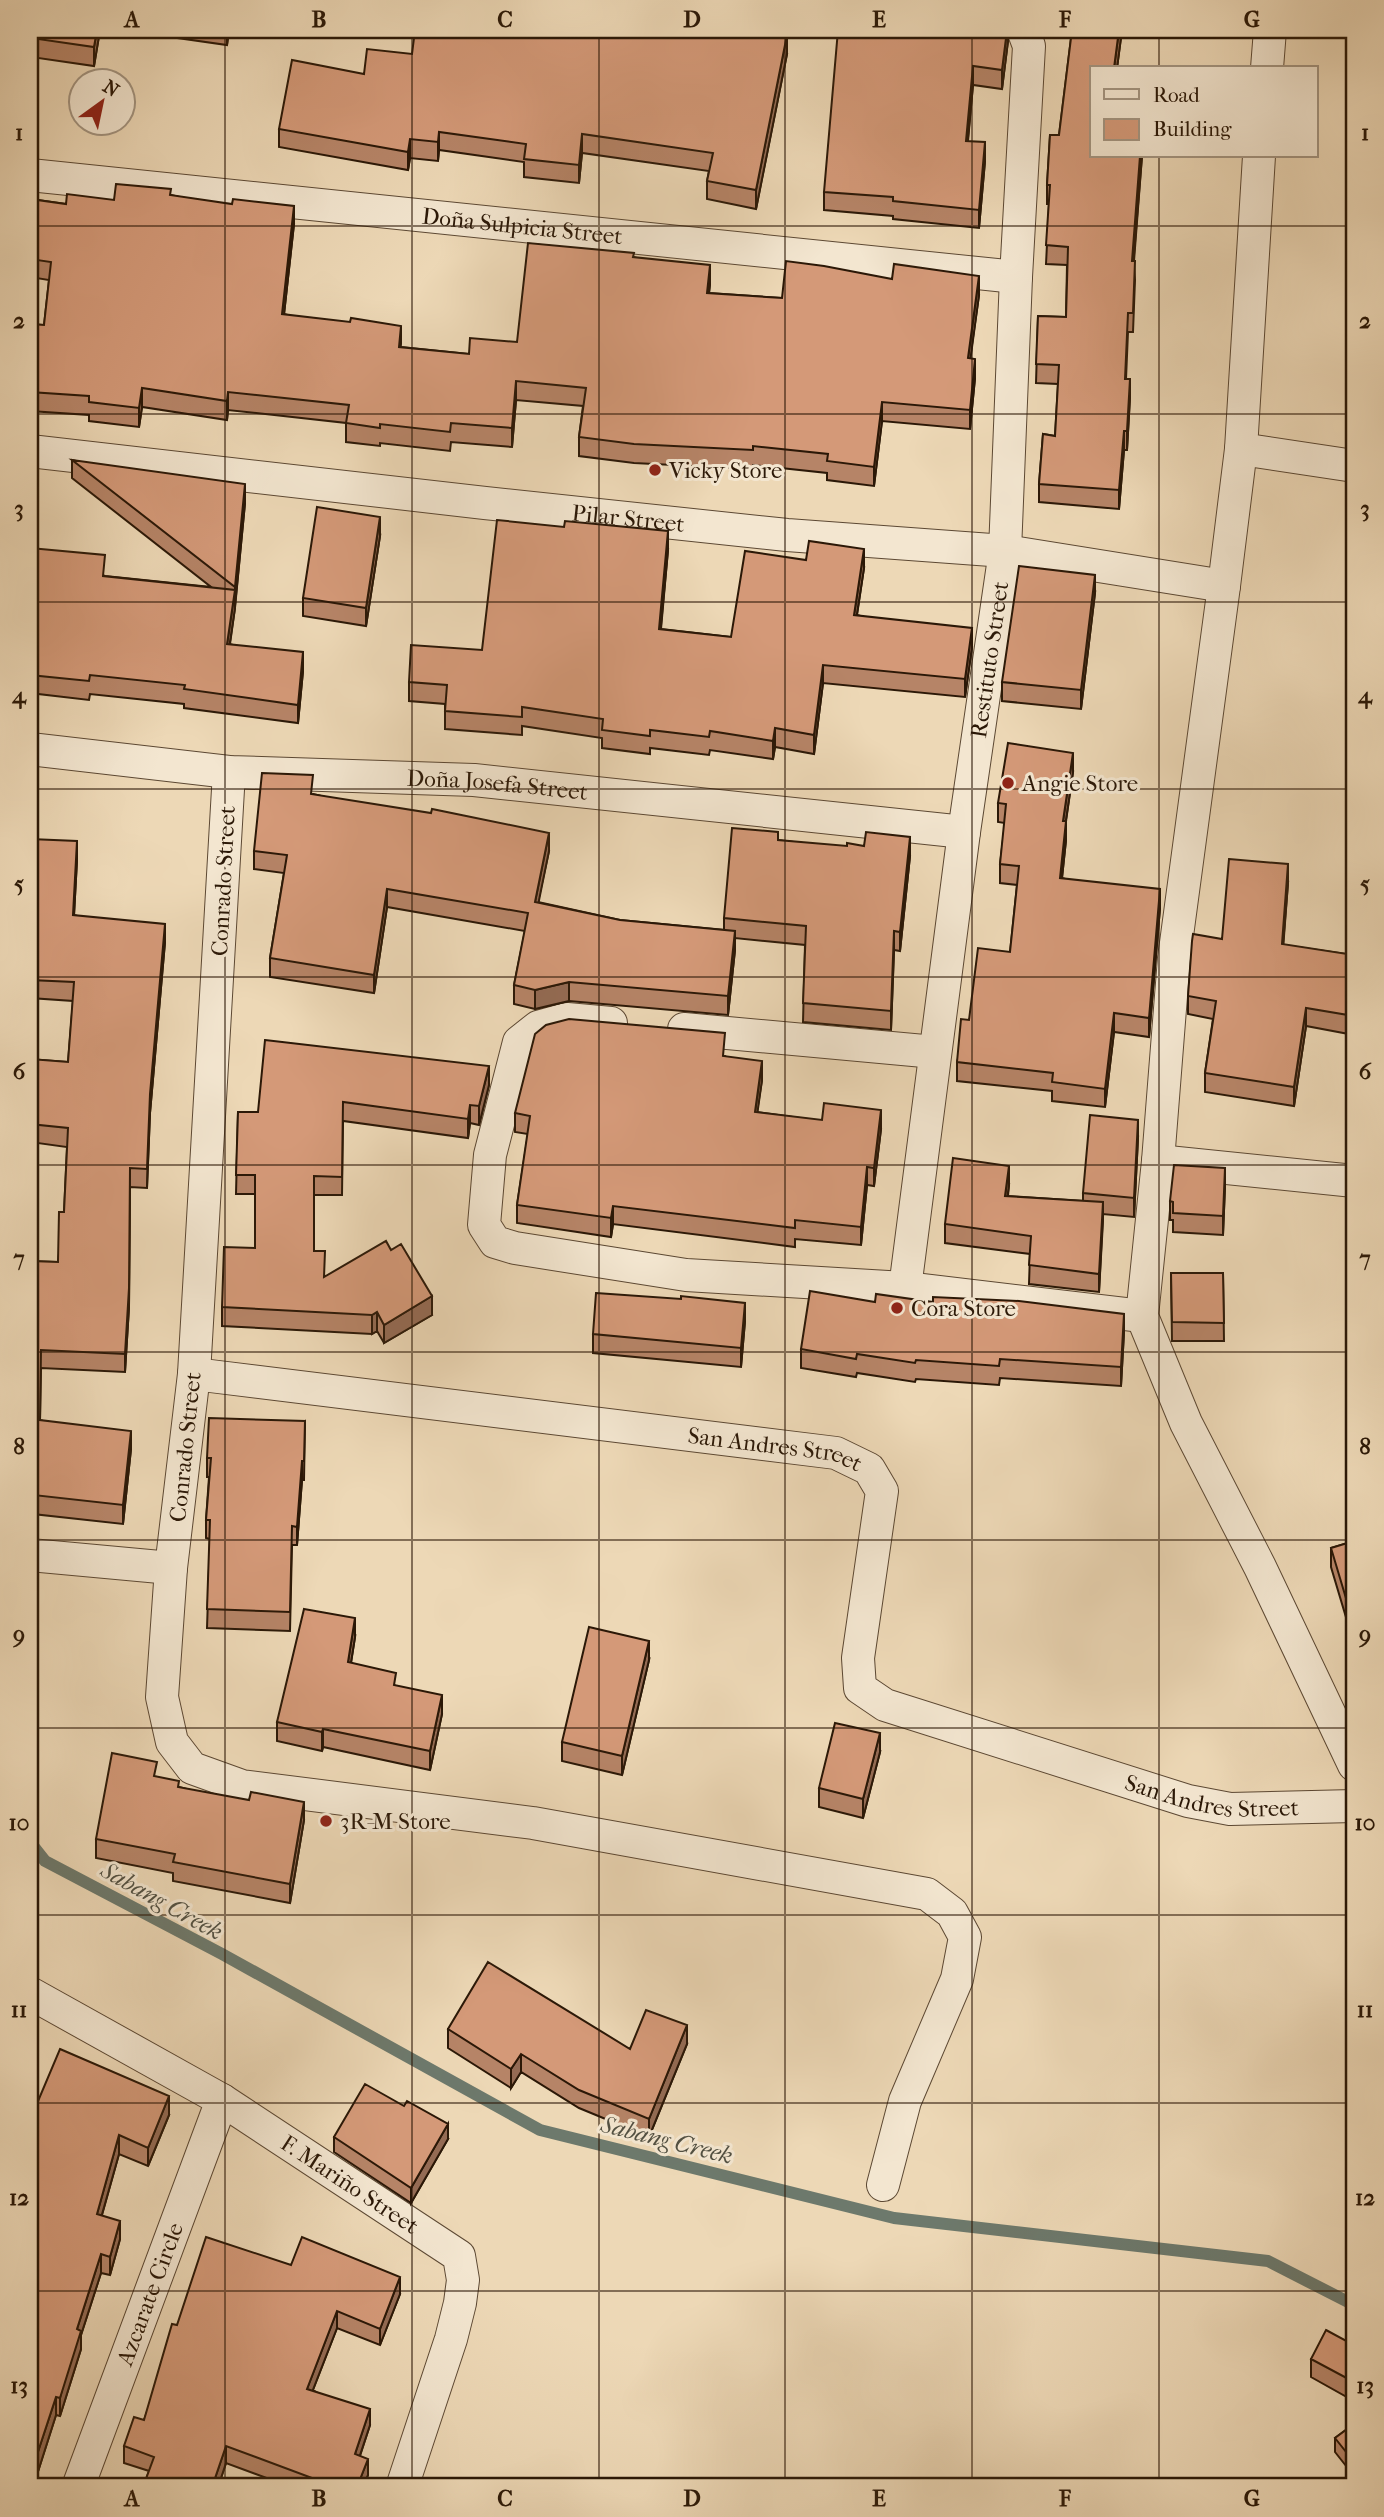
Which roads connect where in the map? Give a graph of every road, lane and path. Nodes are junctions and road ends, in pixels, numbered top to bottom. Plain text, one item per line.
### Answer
1 (1023, 30) edge
2 (1270, 30) edge
3 (1267, 66) edge
4 (1259, 158) edge
5 (30, 175) edge
6 (1016, 276) junction
7 (1241, 449) junction
8 (30, 452) edge
9 (1354, 466) edge
10 (1005, 551) junction
11 (1224, 586) junction
12 (30, 749) edge
13 (229, 772) junction
14 (964, 832) junction
15 (935, 1052) junction
16 (1158, 1161) junction
17 (1354, 1181) edge
18 (905, 1288) junction
19 (1142, 1316) junction
20 (194, 1374) junction
21 (30, 1556) edge
22 (171, 1568) junction
23 (1354, 1765) edge
24 (1354, 1805) edge
25 (30, 1993) edge
26 (222, 2100) junction
27 (883, 2185) dead end
28 (78, 2487) edge
29 (402, 2487) edge

1 - 6 street, Restituto Street
2 - 3 street
4 - 7 street
5 - 6 street, Doña Sulpicia Street
6 - 10 street, Restituto Street
7 - 9 street
7 - 11 street
8 - 10 street, Pilar Street
10 - 11 street, Pilar Street
10 - 14 street, Restituto Street
11 - 16 street
12 - 13 street, Doña Josefa Street
13 - 14 street, Doña Josefa Street
13 - 20 street, Conrado Street
14 - 15 street, Restituto Street
15 - 18 street, Restituto Street
15 - 18 street
16 - 17 street
16 - 19 street
18 - 19 street
19 - 23 street
20 - 22 street, Conrado Street
20 - 24 street, San Andres Street
21 - 22 street
22 - 27 street, Conrado Street
25 - 26 street, F. Mariño Street
26 - 28 street, Azcarate Circle
26 - 29 street, F. Mariño Street

